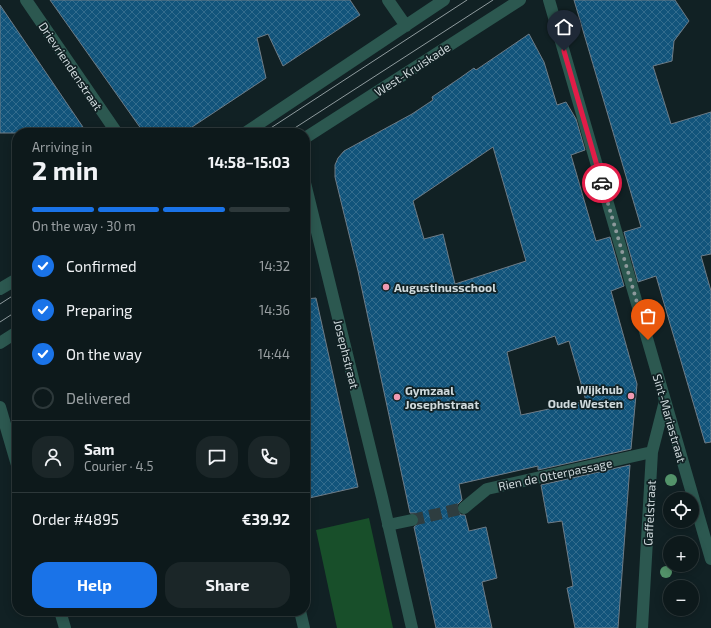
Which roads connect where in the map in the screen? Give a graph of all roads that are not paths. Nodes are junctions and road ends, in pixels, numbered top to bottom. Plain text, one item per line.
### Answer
1 (26, 0) edge
2 (388, 0) edge
3 (444, 0) edge
4 (520, 0) edge
5 (549, 0) edge
6 (406, 26) junction
7 (114, 128) edge
8 (253, 128) edge
9 (310, 135) edge
10 (310, 204) edge
11 (12, 282) edge
12 (0, 289) edge
13 (12, 336) edge
14 (0, 344) edge
15 (665, 400) junction
16 (0, 407) edge
17 (12, 448) edge
18 (652, 452) junction
19 (464, 508) tunnel mouth
20 (412, 520) tunnel mouth
21 (388, 525) junction
22 (711, 559) edge
23 (61, 616) edge
24 (301, 616) edge
25 (65, 628) edge
26 (304, 628) edge
27 (412, 628) edge
28 (642, 628) edge

1 - 7 street, Drievriendenstraat
2 - 6 street
3 - 6 street
4 - 9 street, West-Kruiskade
5 - 15 street, Sint-Mariastraat
6 - 8 street
10 - 21 street, Josephstraat
11 - 12 street
13 - 14 street
15 - 18 street, Gaffelstraat
15 - 22 street, Sint-Mariastraat
16 - 17 street
18 - 19 street, Rien de Otterpassage
18 - 28 street, Gaffelstraat
20 - 21 street
21 - 27 street, Josephstraat
23 - 25 street
24 - 26 street

